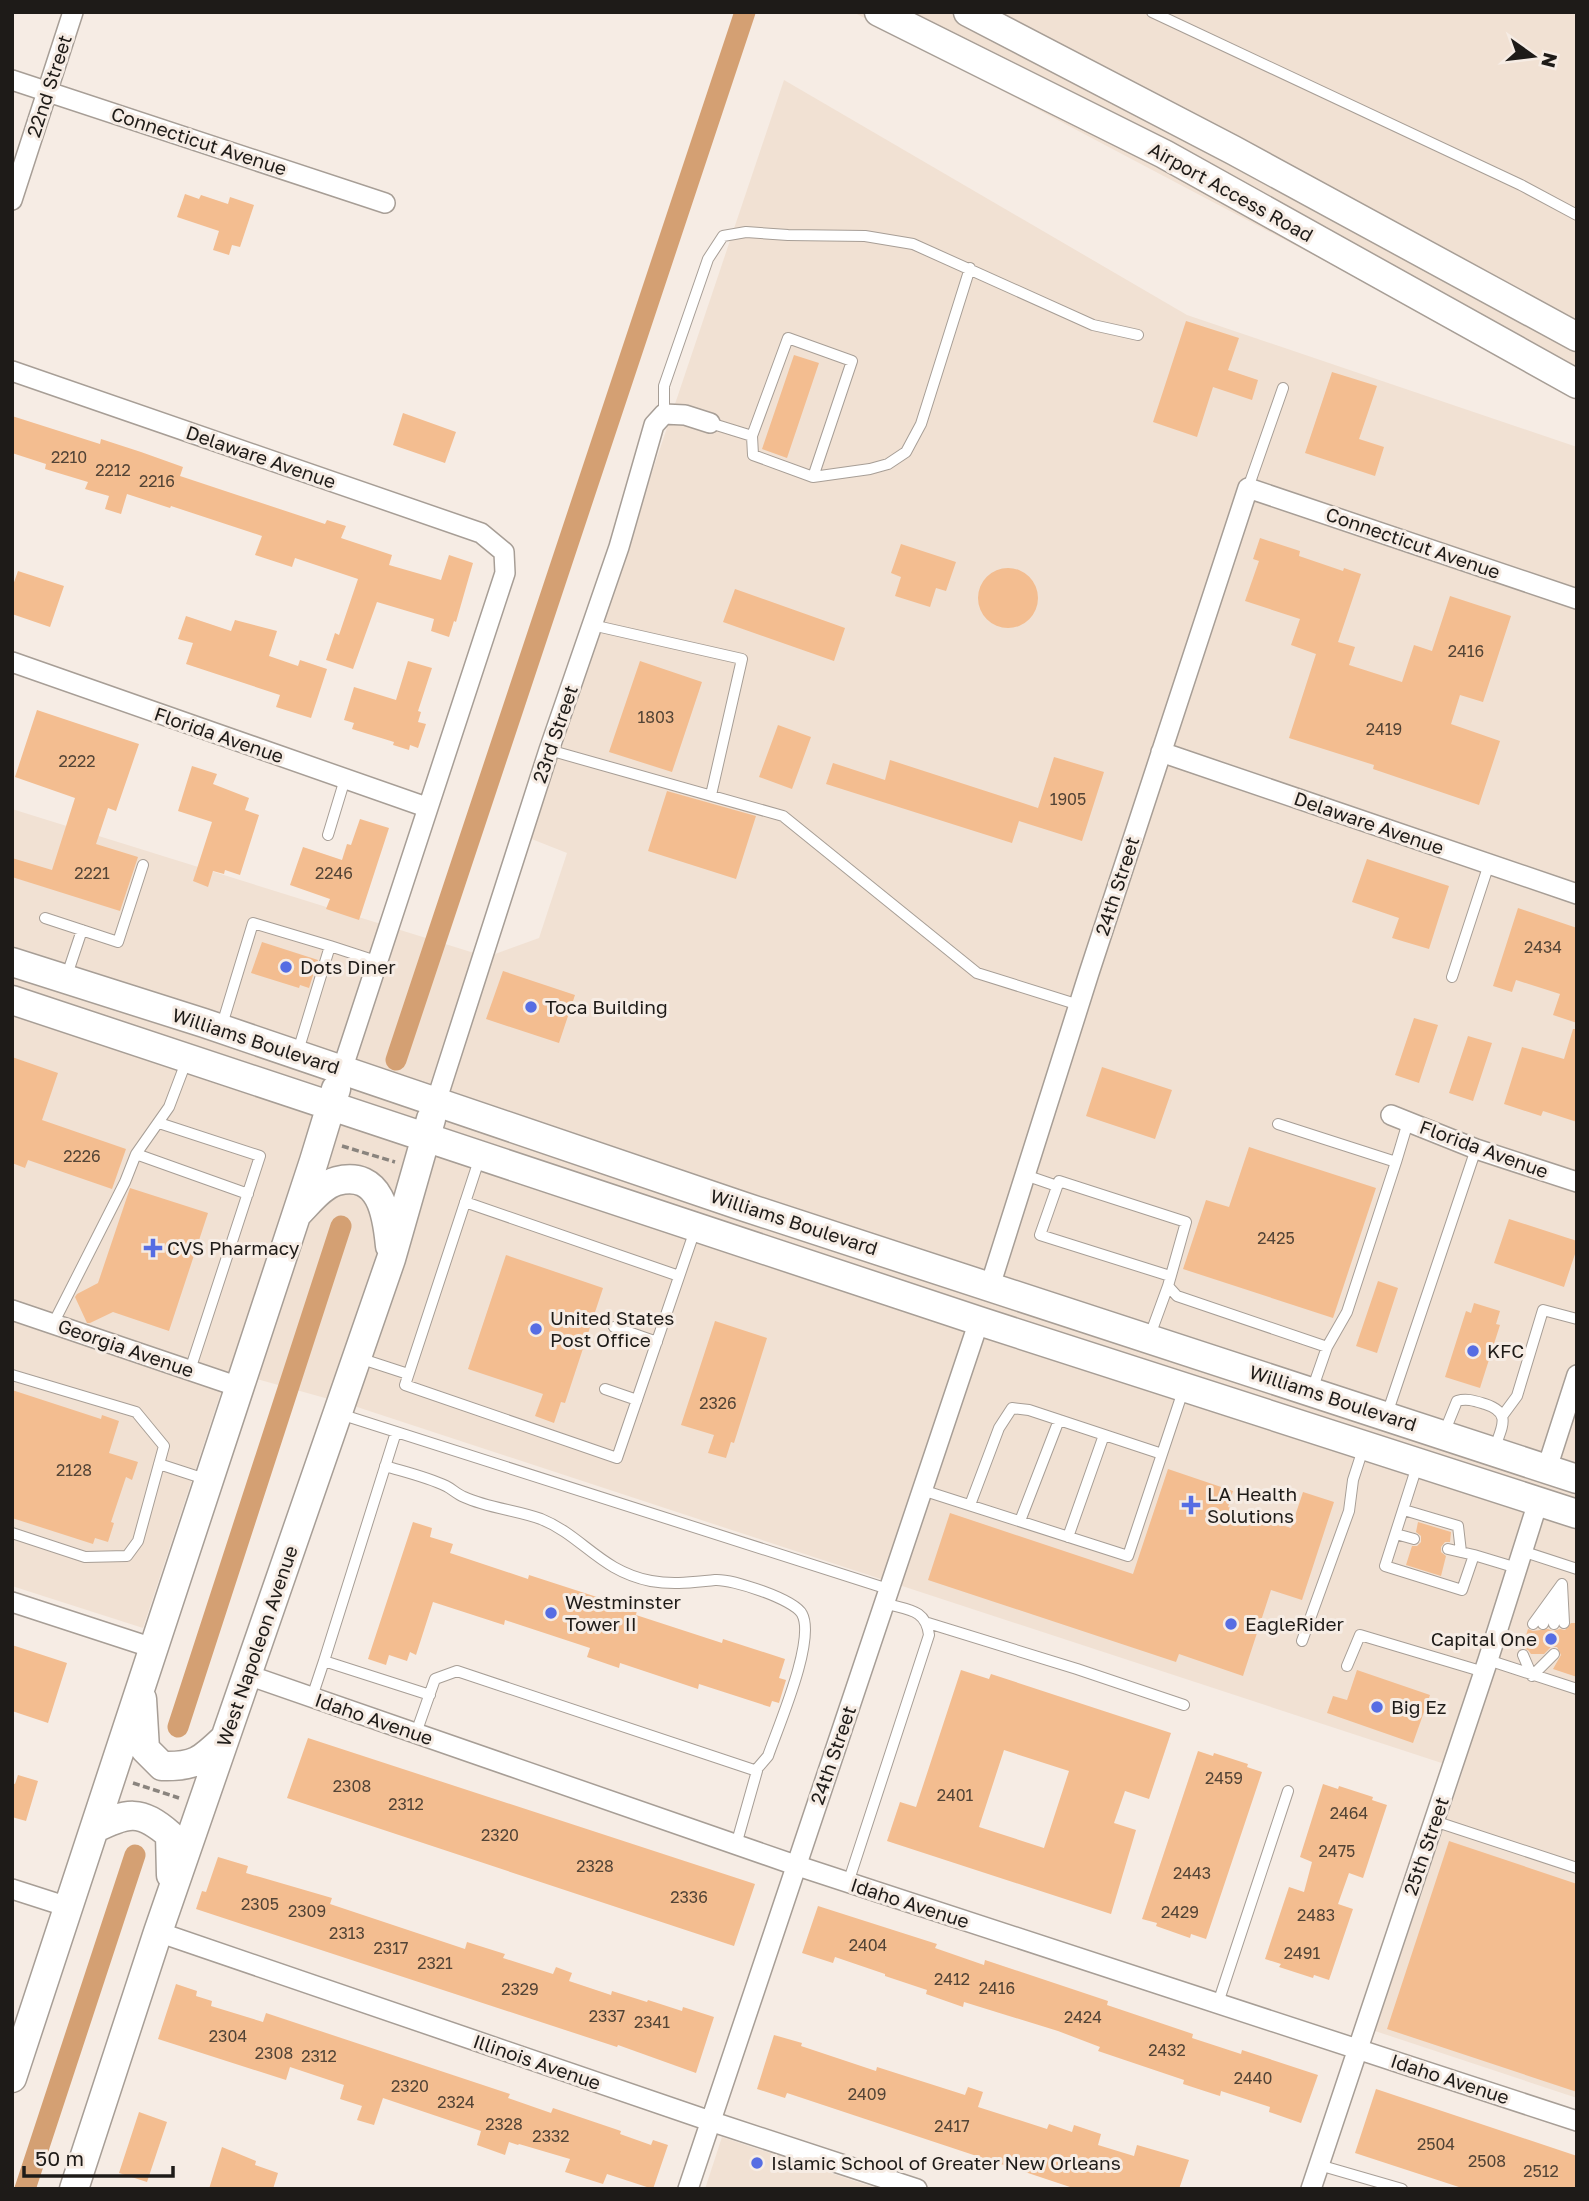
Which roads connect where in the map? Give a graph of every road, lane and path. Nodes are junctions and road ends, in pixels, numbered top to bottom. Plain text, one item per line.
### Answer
1 (73, 12) edge
2 (879, 12) edge
3 (968, 12) edge
4 (1152, 12) edge
5 (12, 80) edge
6 (48, 92) junction
7 (12, 200) edge
8 (385, 203) dead end
9 (1577, 215) edge
10 (970, 268) junction
11 (1138, 335) dead end
12 (1577, 337) edge
13 (12, 371) edge
14 (1577, 384) edge
15 (1283, 388) dead end
16 (664, 414) junction
17 (710, 424) joint
18 (752, 436) junction
19 (813, 477) junction
20 (1248, 488) junction
21 (1577, 598) edge
22 (592, 625) junction
23 (12, 662) edge
24 (550, 750) junction
25 (1161, 752) junction
26 (345, 779) junction
27 (711, 795) junction
28 (426, 807) junction
29 (327, 835) dead end
30 (1489, 864) junction
31 (143, 865) dead end
32 (1577, 894) edge
33 (45, 918) dead end
34 (82, 930) junction
35 (330, 946) junction
36 (376, 961) junction
37 (12, 962) edge
38 (1452, 977) dead end
39 (66, 979) junction
40 (12, 1000) edge
41 (1079, 1005) junction
42 (220, 1029) junction
43 (296, 1055) junction
44 (187, 1058) junction
45 (342, 1070) junction
46 (436, 1102) junction
47 (331, 1106) junction
48 (1400, 1119) joint
49 (159, 1123) junction
50 (1278, 1124) dead end
51 (426, 1138) junction
52 (335, 1144) dead end
53 (1476, 1149) junction
54 (136, 1154) junction
55 (480, 1156) junction
56 (1396, 1162) junction
57 (404, 1164) dead end
58 (1025, 1175) junction
59 (1577, 1182) edge
60 (1057, 1186) junction
61 (248, 1194) junction
62 (465, 1202) junction
63 (295, 1215) junction
64 (696, 1228) junction
65 (391, 1259) junction
66 (679, 1276) junction
67 (1169, 1281) junction
68 (990, 1286) junction
69 (896, 1294) junction
70 (12, 1310) edge
71 (1577, 1319) edge
72 (1091, 1320) junction
73 (979, 1321) junction
74 (53, 1324) junction
75 (614, 1326) dead end
76 (1148, 1339) junction
77 (657, 1342) junction
78 (1327, 1348) junction
79 (356, 1357) junction
80 (190, 1370) junction
81 (408, 1374) junction
82 (1577, 1374) edge
83 (12, 1375) edge
84 (239, 1387) junction
85 (1184, 1387) junction
86 (605, 1389) dead end
87 (1312, 1391) junction
88 (637, 1400) junction
89 (336, 1413) junction
90 (1387, 1415) junction
91 (1503, 1415) junction
92 (1059, 1420) junction
93 (396, 1432) junction
94 (1444, 1434) junction
95 (1104, 1435) junction
96 (1365, 1446) junction
97 (1494, 1450) junction
98 (1162, 1454) junction
99 (1418, 1463) junction
100 (159, 1464) junction
101 (385, 1466) junction
102 (1547, 1468) junction
103 (1577, 1479) edge
104 (208, 1480) junction
105 (922, 1490) junction
106 (1577, 1494) edge
107 (1538, 1502) junction
108 (970, 1505) junction
109 (1404, 1510) junction
110 (1577, 1514) edge
111 (1020, 1521) junction
112 (12, 1533) edge
113 (1396, 1534) junction
114 (1068, 1537) junction
115 (1414, 1539) dead end
116 (1448, 1549) dead end
117 (1461, 1552) junction
118 (1474, 1555) junction
119 (1520, 1559) junction
120 (1572, 1568) edge
121 (1562, 1584) junction
122 (886, 1596) junction
123 (12, 1602) edge
124 (928, 1623) junction
125 (1302, 1641) dead end
126 (153, 1648) junction
127 (1527, 1654) dead end
128 (1548, 1654) dead end
129 (324, 1661) junction
130 (1347, 1666) dead end
131 (1486, 1666) junction
132 (248, 1675) junction
133 (1532, 1676) junction
134 (142, 1683) junction
135 (1577, 1689) edge
136 (430, 1695) junction
137 (312, 1697) junction
138 (1184, 1705) dead end
139 (416, 1733) junction
140 (226, 1737) junction
141 (757, 1770) junction
142 (1288, 1791) dead end
143 (1434, 1821) junction
144 (94, 1829) junction
145 (736, 1845) junction
146 (796, 1866) junction
147 (1577, 1868) edge
148 (848, 1883) junction
149 (12, 1889) edge
150 (172, 1895) junction
151 (68, 1907) junction
152 (159, 1932) junction
153 (1218, 2003) junction
154 (1358, 2048) junction
155 (12, 2078) edge
156 (710, 2121) junction
157 (1577, 2121) edge
158 (1319, 2165) junction
159 (74, 2189) edge
160 (688, 2189) edge
161 (917, 2189) edge
162 (1311, 2189) edge
163 (1402, 2189) edge

1 - 6 street, 22nd Street
2 - 14 main road, Airport Access Road
3 - 12 main road, Airport Access Road
4 - 9 lane
5 - 6 street, Connecticut Avenue
6 - 7 street, 22nd Street
6 - 8 street, Connecticut Avenue
10 - 11 lane
10 - 16 lane
10 - 19 lane
13 - 28 street, Delaware Avenue
15 - 20 lane
16 - 17 street
16 - 22 street, 23rd Street
17 - 18 lane
18 - 19 lane
18 - 19 lane
20 - 21 street, Connecticut Avenue
20 - 25 street, 24th Street
22 - 24 street, 23rd Street
22 - 27 lane
23 - 26 street, Florida Avenue
24 - 27 lane
24 - 46 street, 23rd Street
25 - 30 street, Delaware Avenue
25 - 41 street, 24th Street
26 - 28 street, Florida Avenue
26 - 29 lane
27 - 41 lane
28 - 36 street
30 - 32 street, Delaware Avenue
30 - 38 lane
31 - 34 lane
33 - 34 lane
34 - 39 lane
35 - 36 lane
35 - 42 lane
35 - 43 lane
36 - 45 street
37 - 39 main road, Williams Boulevard
39 - 42 main road, Williams Boulevard
40 - 44 main road, Williams Boulevard
41 - 58 street, 24th Street
42 - 43 main road, Williams Boulevard
43 - 45 main road, Williams Boulevard
44 - 47 main road, Williams Boulevard
44 - 49 lane
45 - 46 main road, Williams Boulevard
45 - 47 main road
46 - 51 main road, West Napoleon Avenue
46 - 68 main road, Williams Boulevard
47 - 51 main road, Williams Boulevard
47 - 63 main road
48 - 53 street, Florida Avenue
48 - 56 lane
49 - 54 lane
49 - 61 lane
50 - 56 lane
51 - 55 main road, Williams Boulevard
51 - 65 main road, West Napoleon Avenue
52 - 57 path
53 - 59 street, Florida Avenue
53 - 90 lane
54 - 61 lane
54 - 74 lane
55 - 62 lane
55 - 64 main road, Williams Boulevard
56 - 78 lane
58 - 60 lane
58 - 68 street, 24th Street
60 - 67 lane
60 - 67 lane
61 - 80 lane
62 - 66 lane
62 - 81 lane
63 - 65 main road
63 - 84 main road
64 - 66 lane
64 - 69 main road, Williams Boulevard
65 - 79 main road, West Napoleon Avenue
66 - 77 lane
67 - 76 lane
67 - 78 lane
68 - 69 main road
68 - 72 main road, Williams Boulevard
69 - 73 main road, Williams Boulevard
70 - 74 street, Georgia Avenue
71 - 91 lane
72 - 73 main road
72 - 76 main road, Williams Boulevard
73 - 85 main road, Williams Boulevard
73 - 105 street, 24th Street
74 - 80 street, Georgia Avenue
75 - 77 lane
76 - 87 main road, Williams Boulevard
77 - 88 lane
78 - 87 lane
79 - 81 lane
79 - 89 main road, West Napoleon Avenue
80 - 84 street, Georgia Avenue
81 - 88 lane
82 - 102 street
83 - 100 lane
84 - 104 main road
85 - 96 main road, Williams Boulevard
85 - 98 lane
86 - 88 lane
87 - 90 main road, Williams Boulevard
89 - 93 lane
89 - 132 main road, West Napoleon Avenue
90 - 94 main road, Williams Boulevard
91 - 94 lane
91 - 97 lane
92 - 95 lane
92 - 108 lane
92 - 111 lane
93 - 101 lane
93 - 122 lane
94 - 97 main road, Williams Boulevard
95 - 98 lane
95 - 114 lane
96 - 99 main road, Williams Boulevard
96 - 125 lane
97 - 102 main road, Williams Boulevard
98 - 114 lane
99 - 107 main road, Williams Boulevard
99 - 109 lane
100 - 104 lane
100 - 112 lane
101 - 129 lane
101 - 141 lane
102 - 103 main road, Williams Boulevard
104 - 126 main road
105 - 108 lane
105 - 122 street, 24th Street
106 - 107 main road
107 - 110 main road, Williams Boulevard
107 - 119 street, 25th Street
108 - 111 lane
109 - 113 lane
109 - 117 lane
111 - 114 lane
113 - 115 lane
113 - 118 lane
116 - 117 lane
117 - 118 lane
118 - 119 lane
119 - 120 lane
119 - 131 street, 25th Street
120 - 121 lane
121 - 121 lane
122 - 124 lane
122 - 146 street, 24th Street
123 - 126 street
124 - 138 lane
124 - 148 lane
126 - 134 main road
127 - 133 lane
128 - 133 lane
129 - 136 lane
129 - 137 lane
130 - 131 lane
131 - 133 lane
131 - 143 street, 25th Street
132 - 137 street, Idaho Avenue
132 - 140 main road, West Napoleon Avenue
133 - 135 lane
134 - 140 main road
134 - 144 main road
136 - 139 lane
136 - 141 lane
137 - 139 street, Idaho Avenue
139 - 145 street, Idaho Avenue
140 - 150 main road, West Napoleon Avenue
141 - 145 lane
142 - 153 lane
143 - 147 lane
143 - 154 street, 25th Street
144 - 150 main road
144 - 151 main road
145 - 146 street, Idaho Avenue
146 - 148 street, Idaho Avenue
146 - 156 street, 24th Street
148 - 153 street, Idaho Avenue
149 - 151 street
150 - 152 main road, West Napoleon Avenue
151 - 155 main road
152 - 156 street, Illinois Avenue
152 - 159 main road, West Napoleon Avenue
153 - 154 street, Idaho Avenue
154 - 157 street, Idaho Avenue
154 - 158 street, 25th Street
156 - 160 street, 24th Street
156 - 161 street, Illinois Avenue
158 - 162 street, 25th Street
158 - 163 lane

